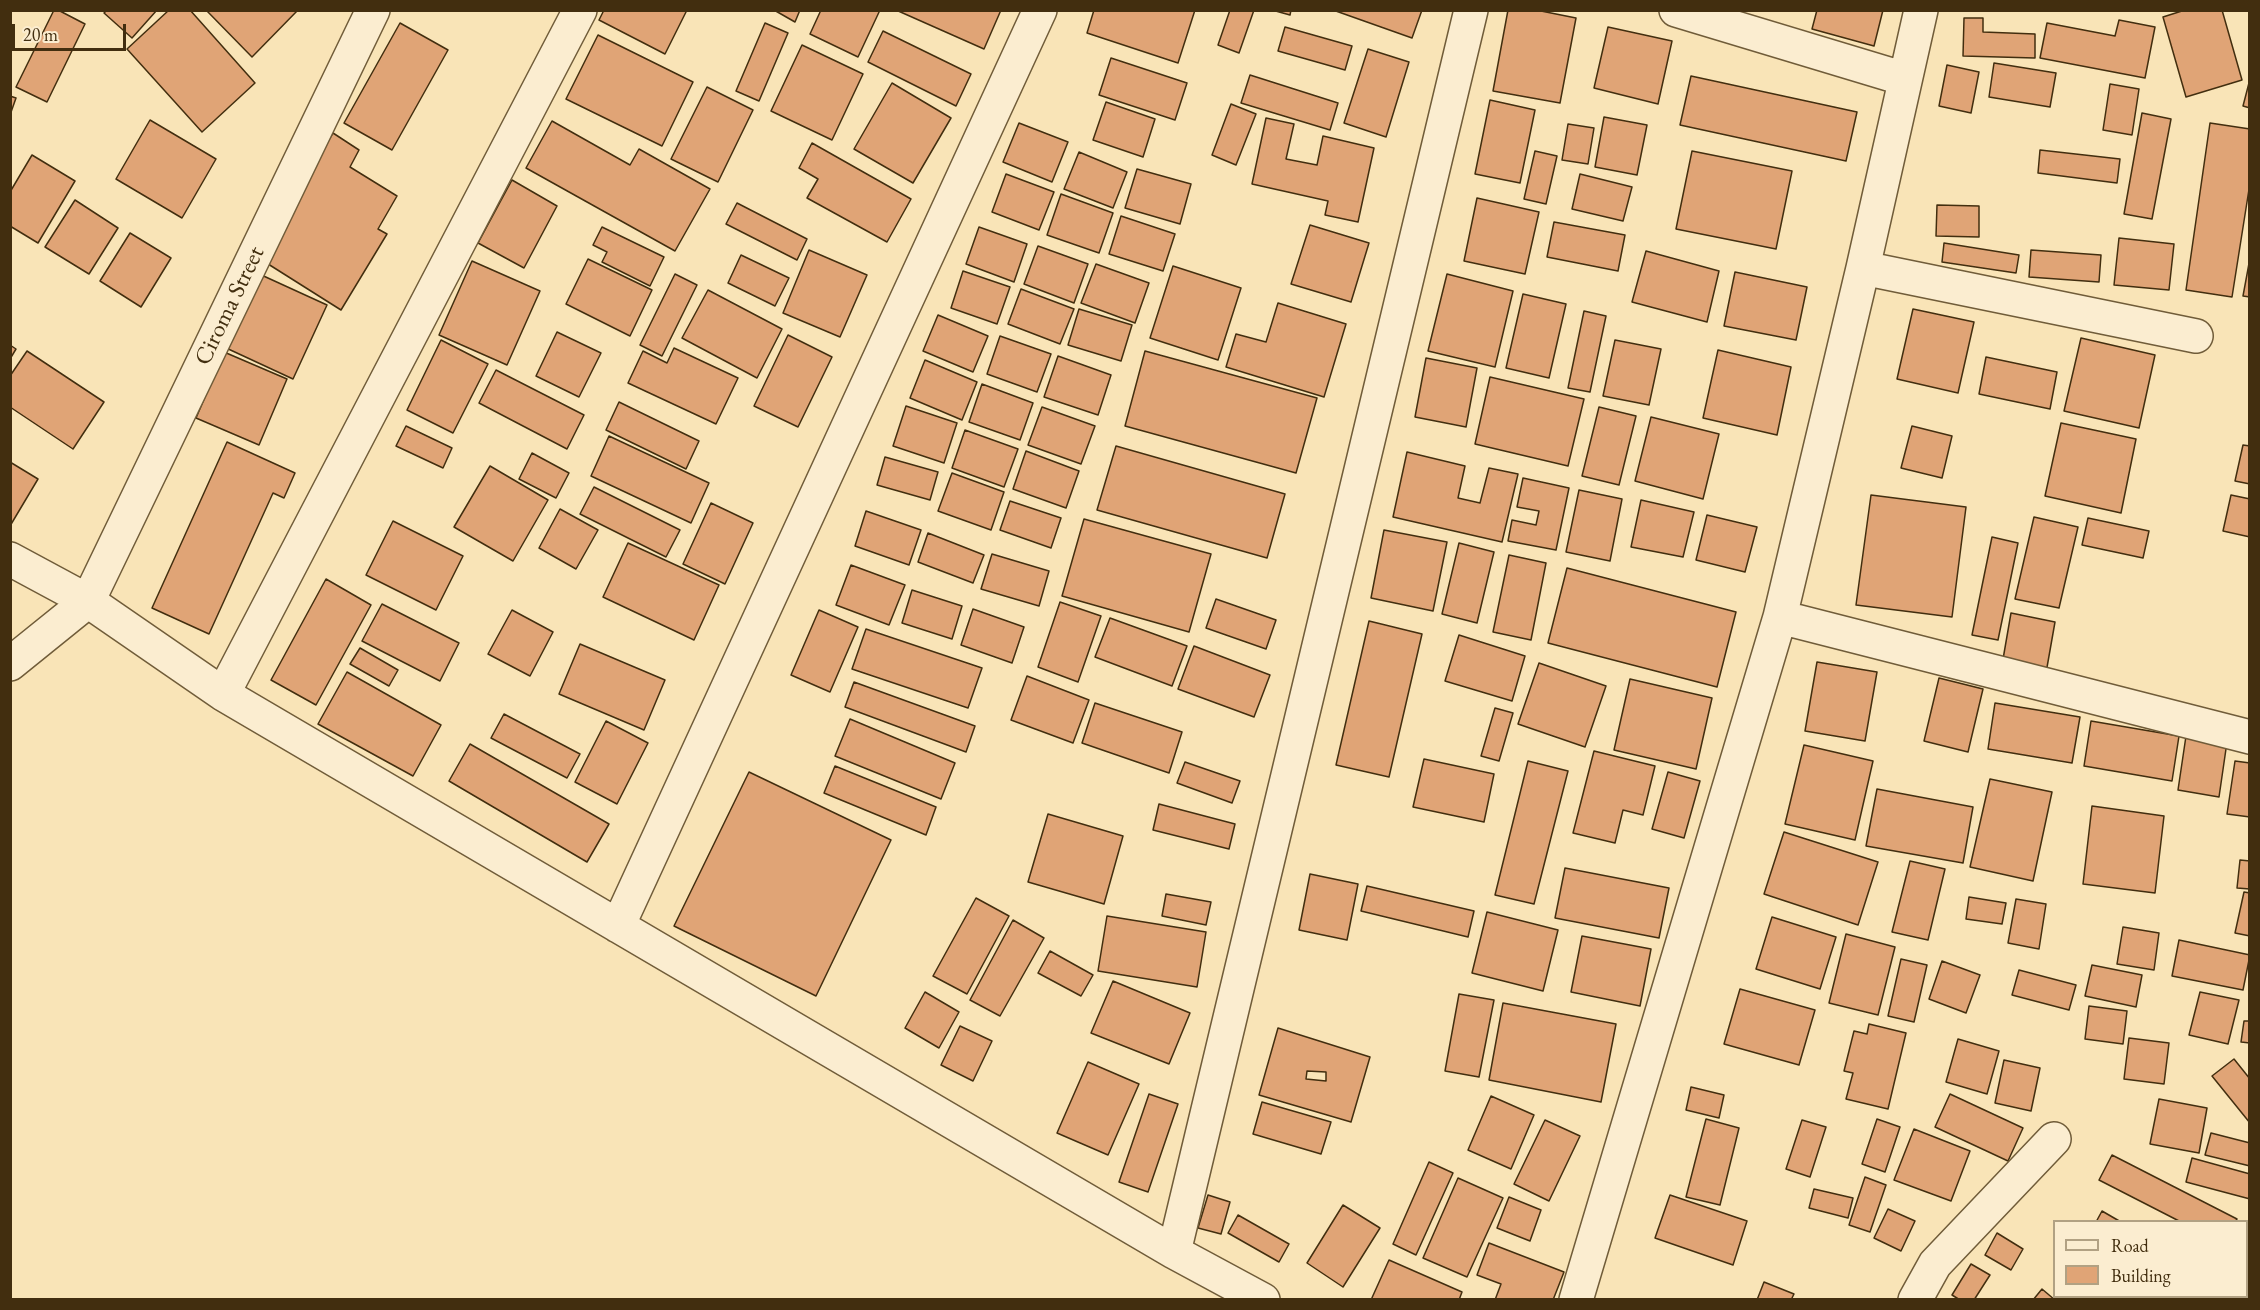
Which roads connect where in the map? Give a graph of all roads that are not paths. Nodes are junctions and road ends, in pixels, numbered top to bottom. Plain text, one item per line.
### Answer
1 (373, 10) edge
2 (580, 10) edge
3 (1040, 10) edge
4 (1471, 10) edge
5 (1676, 10) edge
6 (1921, 10) edge
7 (1905, 79) junction
8 (1863, 268) junction
9 (2196, 336) dead end
10 (10, 559) edge
11 (88, 601) junction
12 (1780, 617) junction
13 (10, 664) edge
14 (223, 693) junction
15 (2250, 737) edge
16 (618, 926) junction
17 (2054, 1139) dead end
18 (1174, 1252) junction
19 (1263, 1299) edge
20 (1576, 1299) edge
21 (1915, 1299) edge

1 - 11 street, Ciroma Street
2 - 14 street
3 - 16 street
4 - 18 street
5 - 7 street
6 - 7 street
7 - 8 street
8 - 9 street
8 - 12 street
10 - 11 street
11 - 13 street
11 - 14 street
12 - 15 street
12 - 20 street
14 - 16 street
16 - 18 street
17 - 21 street
18 - 19 street

